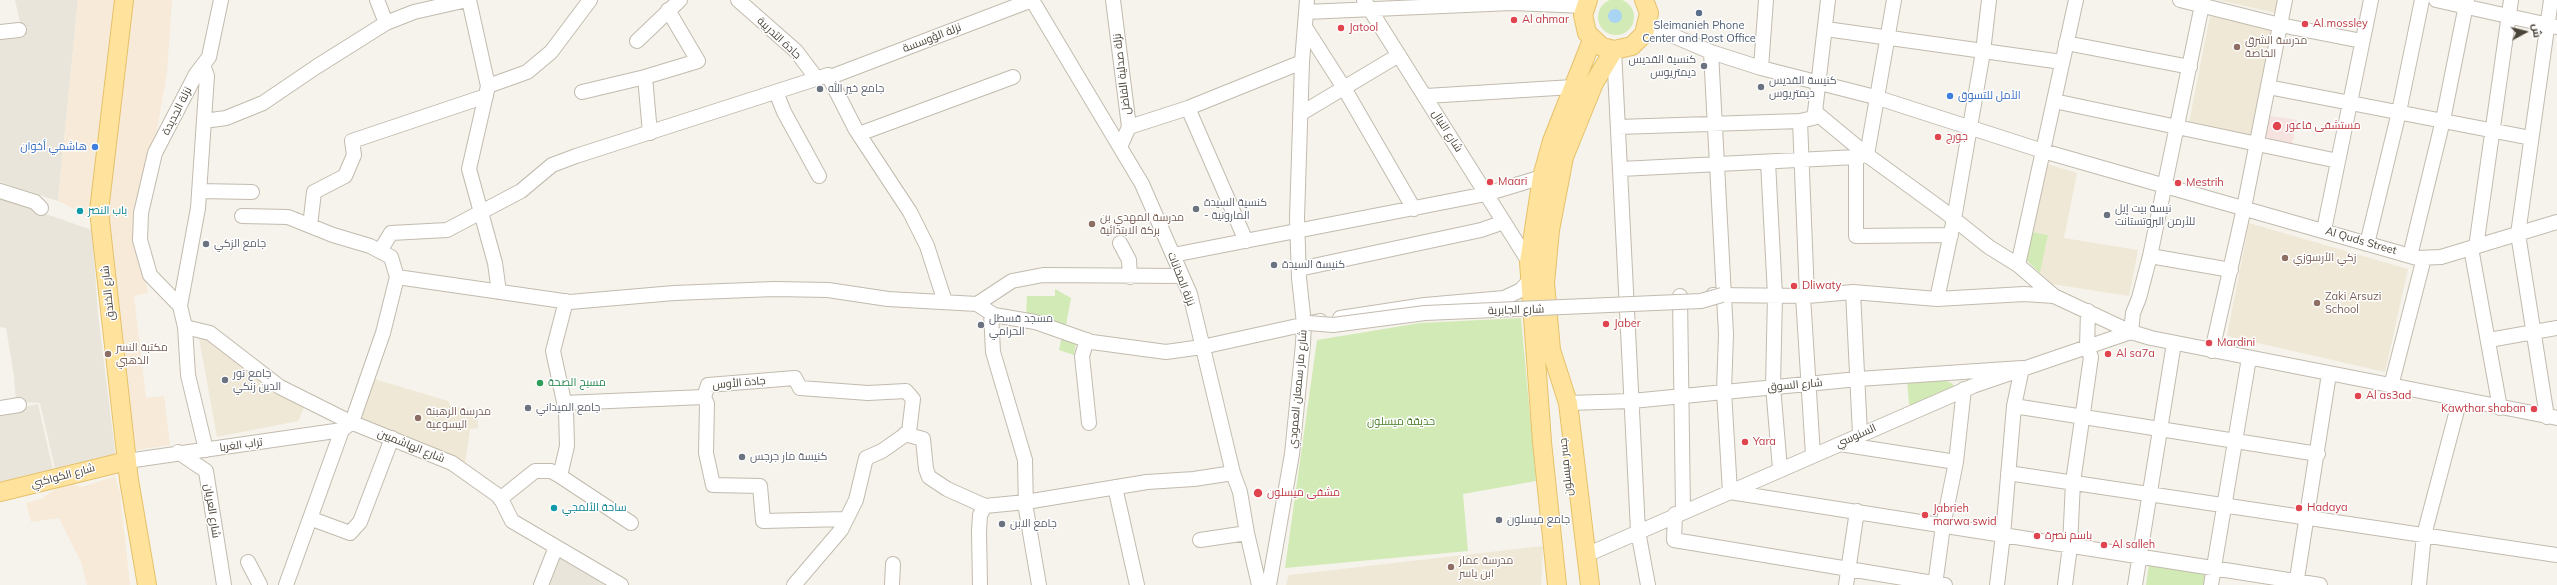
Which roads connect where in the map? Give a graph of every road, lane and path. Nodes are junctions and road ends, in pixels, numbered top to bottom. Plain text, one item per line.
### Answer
1 (124, 0) edge
2 (221, 0) edge
3 (376, 0) edge
4 (468, 0) edge
5 (590, 0) edge
6 (680, 0) edge
7 (738, 0) edge
8 (1032, 0) edge
9 (1113, 0) edge
10 (1645, 0) edge
11 (1766, 0) edge
12 (1828, 0) edge
13 (1894, 0) edge
14 (1989, 0) edge
15 (2076, 0) edge
16 (2180, 0) edge
17 (2285, 0) edge
18 (2371, 0) edge
19 (2422, 0) edge
20 (2436, 0) edge
21 (2511, 0) edge
22 (2551, 0) edge
23 (1586, 2) edge
24 (2203, 3) edge
25 (2466, 3) edge
26 (1366, 4) edge
27 (1307, 6) edge
28 (668, 10) junction
29 (2508, 17) junction
30 (386, 23) junction
31 (1648, 25) junction
32 (2280, 25) junction
33 (2552, 26) edge
34 (1305, 27) junction
35 (1826, 29) junction
36 (19, 30) dead end
37 (0, 32) edge
38 (1886, 38) junction
39 (1592, 40) junction
40 (637, 41) dead end
41 (2362, 41) junction
42 (2066, 43) junction
43 (1614, 50) junction
44 (1711, 52) junction
45 (1983, 52) junction
46 (1398, 55) junction
47 (1302, 62) junction
48 (2062, 62) junction
49 (202, 65) junction
50 (2190, 67) junction
51 (1761, 68) junction
52 (826, 77) junction
53 (1013, 77) dead end
54 (645, 78) junction
55 (1819, 83) junction
56 (1573, 87) junction
57 (2268, 87) junction
58 (1344, 88) junction
59 (487, 91) junction
60 (582, 92) dead end
61 (776, 92) junction
62 (1426, 96) junction
63 (1875, 97) junction
64 (2054, 101) junction
65 (2350, 102) junction
66 (1188, 108) junction
67 (1815, 112) junction
68 (2399, 112) junction
69 (1300, 114) junction
70 (2444, 120) junction
71 (204, 121) junction
72 (1800, 121) junction
73 (1715, 124) junction
74 (1969, 126) junction
75 (1129, 127) junction
76 (1618, 127) junction
77 (2177, 127) junction
78 (2492, 130) junction
79 (650, 133) junction
80 (859, 134) junction
81 (2531, 138) junction
82 (2256, 143) junction
83 (1120, 147) junction
84 (2043, 151) junction
85 (1861, 156) junction
86 (1801, 160) junction
87 (2338, 161) junction
88 (1768, 162) junction
89 (1716, 165) junction
90 (1621, 169) junction
91 (819, 176) dead end
92 (1542, 177) junction
93 (2165, 186) junction
94 (0, 191) edge
95 (199, 191) junction
96 (252, 192) dead end
97 (1486, 194) junction
98 (41, 208) dead end
99 (2244, 208) junction
100 (1414, 209) junction
101 (482, 212) junction
102 (242, 216) dead end
103 (1954, 219) junction
104 (1504, 222) junction
105 (2557, 222) edge
106 (310, 226) junction
107 (2324, 230) junction
108 (1297, 232) junction
109 (2518, 234) junction
110 (1951, 235) junction
111 (1246, 242) junction
112 (1120, 243) dead end
113 (2367, 244) junction
114 (2474, 247) junction
115 (380, 251) junction
116 (1173, 255) junction
117 (2150, 256) junction
118 (2410, 256) junction
119 (2424, 258) junction
120 (1529, 262) junction
121 (2018, 265) junction
122 (1298, 269) junction
123 (2231, 270) junction
124 (1182, 276) junction
125 (397, 277) junction
126 (1130, 277) junction
127 (1529, 281) junction
128 (499, 292) junction
129 (1853, 292) junction
130 (1722, 295) junction
131 (1775, 295) junction
132 (1680, 296) junction
133 (1805, 296) junction
134 (2054, 296) junction
135 (1628, 298) junction
136 (1937, 299) junction
137 (566, 301) junction
138 (944, 302) junction
139 (1547, 302) junction
140 (978, 304) junction
141 (180, 306) junction
142 (2088, 311) junction
143 (991, 313) junction
144 (1306, 324) junction
145 (185, 327) junction
146 (2557, 328) edge
147 (2131, 332) junction
148 (2533, 332) junction
149 (1087, 340) junction
150 (2489, 340) junction
151 (2174, 343) junction
152 (2087, 346) junction
153 (1202, 347) junction
154 (2212, 351) junction
155 (1544, 352) junction
156 (2249, 358) junction
157 (2022, 368) junction
158 (2329, 374) junction
159 (1858, 379) junction
160 (1809, 384) junction
161 (1773, 386) junction
162 (2391, 386) junction
163 (1964, 390) junction
164 (1724, 391) junction
165 (1681, 395) junction
166 (704, 397) junction
167 (2460, 399) junction
168 (1632, 401) junction
169 (564, 403) junction
170 (1568, 403) junction
171 (19, 405) dead end
172 (2014, 406) junction
173 (0, 408) edge
174 (2500, 408) junction
175 (2083, 416) junction
176 (2552, 418) edge
177 (1089, 423) dead end
178 (347, 426) junction
179 (2160, 428) junction
180 (905, 434) junction
181 (1860, 434) junction
182 (392, 438) junction
183 (2237, 440) junction
184 (1840, 444) junction
185 (206, 450) junction
186 (178, 452) junction
187 (2318, 454) junction
188 (1813, 455) junction
189 (127, 461) junction
190 (1956, 462) junction
191 (1780, 469) junction
192 (1232, 473) junction
193 (2008, 473) junction
194 (560, 476) junction
195 (2073, 482) junction
196 (1115, 487) junction
197 (0, 492) edge
198 (1730, 492) junction
199 (2148, 494) junction
200 (500, 499) junction
201 (1026, 502) junction
202 (984, 506) junction
203 (2223, 506) junction
204 (1857, 511) junction
205 (1679, 512) junction
206 (2305, 517) junction
207 (312, 519) junction
208 (846, 520) junction
209 (631, 523) dead end
210 (1943, 526) junction
211 (1638, 531) junction
212 (1247, 533) junction
213 (2003, 535) junction
214 (2424, 535) junction
215 (1200, 540) dead end
216 (556, 546) junction
217 (2070, 546) junction
218 (1586, 555) junction
219 (2557, 555) edge
220 (2140, 557) junction
221 (248, 562) dead end
222 (893, 564) dead end
223 (2213, 569) junction
224 (1848, 571) junction
225 (2296, 583) edge
226 (798, 584) edge
227 (147, 585) edge
228 (224, 585) edge
229 (260, 585) edge
230 (286, 585) edge
231 (541, 585) edge
232 (622, 585) edge
233 (892, 585) edge
234 (980, 585) edge
235 (1039, 585) edge
236 (1138, 585) edge
237 (1260, 585) edge
238 (1268, 585) edge
239 (1557, 585) edge
240 (1570, 585) edge
241 (1579, 585) edge
242 (1590, 585) edge
243 (1648, 585) edge
244 (1846, 585) edge
245 (1939, 585) edge
246 (1996, 585) edge
247 (2064, 585) edge
248 (2135, 585) edge
249 (2211, 585) edge
250 (2320, 585) edge
251 (2419, 585) edge

1 - 189 main road, شارع الخندق
2 - 49 street, نزلة الجديدة
3 - 30 street
4 - 30 street
4 - 59 street
5 - 59 street
6 - 28 street
7 - 52 street, جادة التدريبة
8 - 52 street, نزلة الؤوسسة
8 - 83 street, نزلة المخانات
9 - 75 street, نزلة صدلية الفاضل
10 - 31 main road
11 - 51 street
12 - 35 street
13 - 38 street
14 - 45 street
15 - 42 street
16 - 24 street
17 - 32 street
18 - 41 street
19 - 68 street
20 - 25 street
21 - 29 street
22 - 33 street
23 - 26 street
23 - 39 main road
24 - 32 street
24 - 50 street
25 - 29 street
25 - 70 street
26 - 27 street
26 - 46 street, شارع النيال
27 - 34 street, شارع مار سمعان العمودي
28 - 40 street
28 - 54 street
29 - 33 street
29 - 78 street
30 - 71 street
31 - 43 main road
31 - 44 street, Al Quds Street
32 - 41 street
32 - 57 street
33 - 81 street
34 - 47 street, شارع مار سمعان العمودي
34 - 58 street
35 - 38 street
35 - 55 street
36 - 37 street
38 - 45 street
38 - 63 street
39 - 43 main road
39 - 56 main road
41 - 65 street
42 - 48 street
42 - 50 street
43 - 76 street
43 - 139 main road
44 - 51 street, Al Quds Street
44 - 73 street
45 - 48 street
45 - 74 street
46 - 58 street
46 - 62 street, شارع النيال
47 - 66 street
47 - 69 street, شارع مار سمعان العمودي
48 - 64 street
49 - 71 street
49 - 141 street, نزلة الجديدة
50 - 77 street
51 - 55 street, Al Quds Street
52 - 61 street, نزلة الؤوسسة
52 - 80 street, جادة التدريبة
53 - 80 street
54 - 60 street
54 - 79 street
55 - 63 street, Al Quds Street
55 - 67 street
56 - 62 street
56 - 92 main road
57 - 65 street
57 - 82 street
58 - 69 street
58 - 100 street
59 - 101 street
59 - 106 street
61 - 79 street, نزلة الؤوسسة
61 - 91 street
62 - 97 street, شارع النيال
63 - 74 street, Al Quds Street
63 - 85 street
64 - 77 street
64 - 84 street
65 - 68 street
65 - 87 street
66 - 75 street
66 - 111 street
67 - 72 street
67 - 85 street
68 - 70 street
68 - 113 street
69 - 108 street, شارع مار سمعان العمودي
70 - 78 street
70 - 118 street
71 - 95 street
72 - 73 street
72 - 86 street
73 - 76 street
73 - 89 street
74 - 84 street, Al Quds Street
74 - 103 street
75 - 83 street, نزلة صدلية الفاضل
76 - 90 street
77 - 82 street
77 - 93 street
78 - 81 street
78 - 114 street
79 - 101 street, نزلة الؤوسسة
80 - 138 street, جادة التدريبة
81 - 109 street
82 - 87 street
82 - 99 street
83 - 116 street, نزلة المخانات
84 - 93 street, Al Quds Street
84 - 121 street
85 - 86 street
85 - 103 street
85 - 110 street
86 - 88 street
86 - 133 street
87 - 107 street
88 - 89 street
88 - 131 street
89 - 90 street
89 - 130 street
90 - 135 street
92 - 97 street
92 - 120 main road
93 - 99 street, Al Quds Street
93 - 117 street
94 - 98 street
95 - 96 street
95 - 141 street
97 - 100 street
97 - 104 street, شارع النيال
99 - 107 street, Al Quds Street
99 - 123 street
100 - 108 street
101 - 115 street, نزلة الؤوسسة
101 - 128 street
102 - 106 street
103 - 110 street
103 - 121 street
104 - 120 street, شارع النيال
104 - 122 street
105 - 109 street, Al Quds Street
106 - 115 street
107 - 113 street, Al Quds Street
108 - 111 street
108 - 122 street, شارع مار سمعان العمودي
109 - 114 street, Al Quds Street
109 - 148 street
110 - 136 street
111 - 116 street
112 - 126 street
113 - 118 street, Al Quds Street
114 - 119 street, Al Quds Street
114 - 150 street
115 - 125 street
116 - 124 street, نزلة المخانات
117 - 123 street
117 - 147 street
118 - 119 street, Al Quds Street
119 - 162 street
120 - 127 main road
121 - 134 street
122 - 144 street, شارع مار سمعان العمودي
123 - 154 street
124 - 126 street
124 - 153 street, نزلة المخانات
125 - 128 street
125 - 178 street
126 - 140 street
127 - 144 street
127 - 155 main road
128 - 137 street
129 - 133 street
129 - 136 street
129 - 159 street
130 - 131 street
130 - 132 street
130 - 144 street, شارع الجابرية, bridge
130 - 164 street
131 - 133 street
131 - 161 street
132 - 135 street
132 - 165 street
133 - 160 street
134 - 136 street
134 - 142 street
135 - 139 street
135 - 168 street
137 - 138 street
137 - 169 street
138 - 140 street
139 - 155 main road
140 - 143 street
141 - 145 street
142 - 147 street
142 - 152 street
143 - 149 street
143 - 201 street
144 - 153 street
144 - 238 street, شارع مار سمعان العمودي
145 - 178 street, شارع الهاشميين
145 - 185 street
146 - 148 street
147 - 151 street
147 - 152 street, السنوسي
148 - 150 street
148 - 176 street
149 - 153 street
149 - 177 street
150 - 174 street
151 - 154 street
151 - 179 street
152 - 157 street, السنوسي
152 - 175 street
153 - 192 street, نزلة المخانات
154 - 156 street
155 - 170 main road
155 - 239 main road
155 - 240 main road, جسر ميسلون
155 - 241 main road, جسر ميسلون
156 - 158 street
156 - 183 street
157 - 159 street, شارع السوق
157 - 163 street, السنوسي
157 - 172 street
158 - 162 street
158 - 187 street
159 - 160 street, شارع السوق
159 - 181 street
160 - 161 street, شارع السوق
160 - 188 street
161 - 164 street, شارع السوق
161 - 191 street
162 - 167 street
163 - 181 street, السنوسي
163 - 190 street
164 - 165 street, شارع السوق
164 - 198 street
165 - 168 street, شارع السوق
165 - 205 street
166 - 169 street, جادة الأوس
166 - 180 street, جادة الأوس
166 - 208 street
167 - 174 street
167 - 214 street
168 - 170 street, شارع السوق
168 - 211 street
169 - 194 street
170 - 218 main road
171 - 173 street
172 - 175 street
172 - 193 street
174 - 176 street
175 - 179 street
175 - 195 street
178 - 182 street, شارع الهاشميين
178 - 185 street, تراب الغربا
178 - 207 street
179 - 183 street
179 - 199 street
180 - 202 street
180 - 208 street
181 - 184 street, السنوسي
182 - 200 street, شارع الهاشميين
182 - 207 street
183 - 187 street
183 - 203 street
184 - 188 street, السنوسي
184 - 190 street
185 - 186 street, تراب الغربا
186 - 189 street, تراب الغربا
186 - 228 street, شارع العريان
187 - 206 street
188 - 191 street, السنوسي
189 - 197 main road, شارع الكواكبي
189 - 227 main road, شارع الخندق
190 - 210 street
191 - 198 street, السنوسي
192 - 196 street
192 - 212 street, نزلة المخانات
193 - 195 street
193 - 213 street
194 - 200 street
194 - 209 street
195 - 199 street
195 - 217 street
196 - 201 street
196 - 236 street
198 - 204 street
198 - 205 street, السنوسي
199 - 203 street
199 - 220 street
200 - 216 street, شارع الهاشميين
201 - 202 street
201 - 235 street
202 - 234 street
203 - 206 street
203 - 223 street
204 - 210 street
204 - 224 street
205 - 211 street, السنوسي
205 - 224 street
206 - 214 street
206 - 225 street
207 - 230 street
208 - 226 street
210 - 213 street
210 - 245 street
211 - 218 street, السنوسي
211 - 243 street
212 - 215 street
212 - 237 street, نزلة المخانات
213 - 217 street
213 - 246 street
214 - 219 street
214 - 251 street
216 - 231 street
216 - 232 street, شارع الهاشميين
217 - 220 street
217 - 247 street
218 - 242 main road
220 - 223 street
220 - 248 street
221 - 229 street
222 - 233 street
223 - 225 street
223 - 249 street
224 - 244 street
224 - 245 street
225 - 250 street

